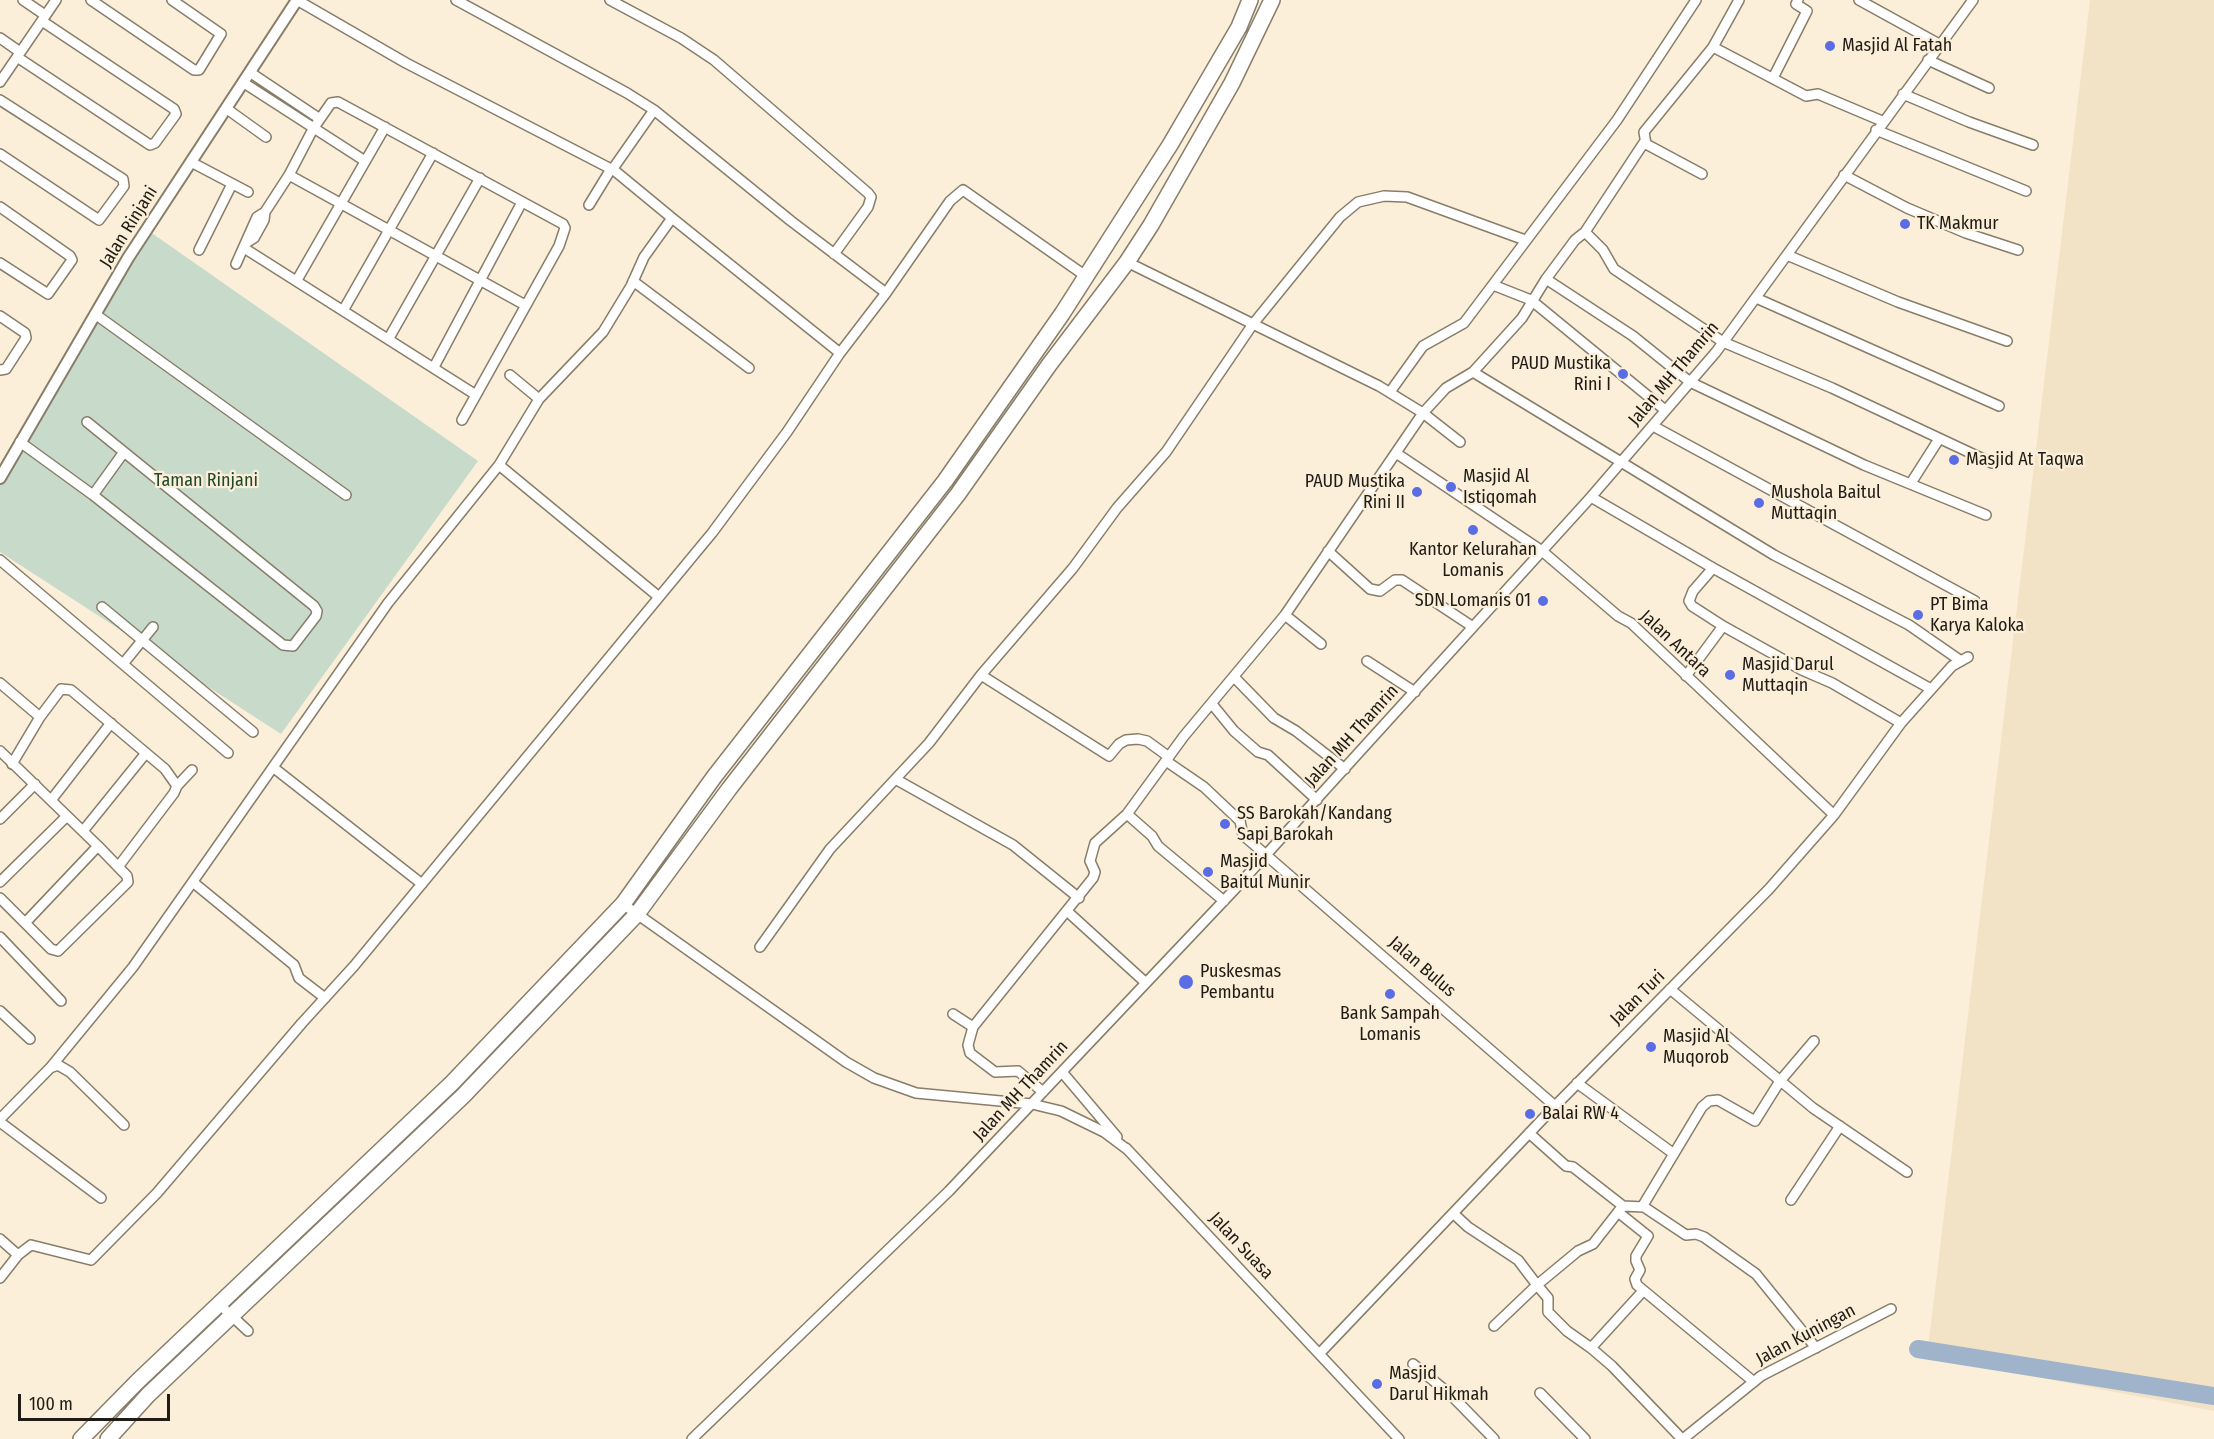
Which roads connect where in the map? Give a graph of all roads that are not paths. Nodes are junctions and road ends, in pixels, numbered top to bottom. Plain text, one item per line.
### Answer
1 (24, 0) edge
2 (56, 0) edge
3 (91, 0) edge
4 (172, 0) edge
5 (297, 0) edge
6 (456, 0) edge
7 (610, 0) edge
8 (1250, 0) edge
9 (1272, 0) edge
10 (1696, 0) edge
11 (1739, 0) edge
12 (1798, 0) edge
13 (1859, 0) edge
14 (1970, 1) edge
15 (43, 18) junction
16 (0, 38) edge
17 (1939, 44) junction
18 (1713, 47) junction
19 (19, 55) junction
20 (1928, 60) junction
21 (251, 73) junction
22 (1773, 78) junction
23 (0, 82) edge
24 (244, 83) junction
25 (1989, 88) dead end
26 (1903, 94) junction
27 (0, 100) edge
28 (1193, 106) junction
29 (227, 109) junction
30 (654, 110) junction
31 (1211, 118) junction
32 (320, 119) junction
33 (1882, 121) junction
34 (385, 127) junction
35 (313, 129) junction
36 (1876, 130) junction
37 (266, 137) dead end
38 (1645, 141) junction
39 (2033, 145) dead end
40 (433, 153) junction
41 (0, 154) edge
42 (365, 161) junction
43 (191, 162) junction
44 (612, 170) junction
45 (1702, 174) dead end
46 (289, 175) junction
47 (1844, 175) junction
48 (480, 178) junction
49 (232, 184) junction
50 (2026, 191) dead end
51 (248, 192) dead end
52 (522, 202) junction
53 (341, 204) junction
54 (589, 205) dead end
55 (0, 207) edge
56 (1128, 214) junction
57 (672, 218) junction
58 (1151, 225) junction
59 (388, 231) junction
60 (1585, 232) junction
61 (1525, 240) junction
62 (245, 246) junction
63 (199, 250) dead end
64 (2018, 250) dead end
65 (834, 254) junction
66 (1787, 255) junction
67 (435, 257) junction
68 (0, 262) edge
69 (1127, 262) junction
70 (236, 264) dead end
71 (1087, 277) junction
72 (1546, 279) junction
73 (297, 280) junction
74 (633, 281) junction
75 (479, 282) junction
76 (1493, 285) junction
77 (886, 293) junction
78 (1756, 298) junction
79 (1531, 300) junction
80 (525, 305) junction
81 (344, 309) junction
82 (95, 314) junction
83 (1062, 314) junction
84 (0, 316) edge
85 (1253, 324) junction
86 (1080, 326) junction
87 (389, 338) junction
88 (2007, 341) dead end
89 (1723, 342) junction
90 (840, 353) junction
91 (434, 367) junction
92 (749, 368) dead end
93 (0, 370) edge
94 (1473, 372) junction
95 (510, 375) dead end
96 (1690, 382) junction
97 (1390, 392) junction
98 (476, 395) junction
99 (539, 399) junction
100 (1999, 406) dead end
101 (1665, 410) junction
102 (1423, 413) junction
103 (462, 420) dead end
104 (87, 422) dead end
105 (1653, 426) junction
106 (1939, 439) junction
107 (20, 442) junction
108 (1460, 442) dead end
109 (124, 452) junction
110 (1396, 453) junction
111 (1620, 463) junction
112 (1992, 464) dead end
113 (498, 465) junction
114 (0, 478) edge
115 (1911, 483) junction
116 (93, 495) junction
117 (346, 495) dead end
118 (1591, 497) junction
119 (1986, 515) dead end
120 (1328, 551) junction
121 (1542, 551) junction
122 (0, 560) edge
123 (0, 567) edge
124 (1713, 568) junction
125 (32, 590) junction
126 (659, 597) junction
127 (1975, 601) dead end
128 (102, 607) dead end
129 (1285, 615) junction
130 (837, 620) junction
131 (1723, 626) junction
132 (153, 627) dead end
133 (1473, 627) junction
134 (852, 631) junction
135 (143, 640) junction
136 (1321, 644) dead end
137 (1367, 661) dead end
138 (123, 664) junction
139 (981, 675) junction
140 (1686, 676) junction
141 (1235, 678) junction
142 (0, 682) edge
143 (1931, 689) junction
144 (1415, 692) junction
145 (1212, 704) junction
146 (40, 717) junction
147 (111, 723) junction
148 (1900, 723) junction
149 (253, 732) dead end
150 (0, 751) edge
151 (146, 753) junction
152 (228, 753) dead end
153 (1167, 759) junction
154 (12, 764) junction
155 (274, 768) junction
156 (1345, 769) junction
157 (192, 770) dead end
158 (897, 780) junction
159 (35, 784) junction
160 (177, 786) junction
161 (52, 799) junction
162 (1317, 800) junction
163 (1127, 814) junction
164 (1834, 815) junction
165 (67, 816) junction
166 (0, 819) edge
167 (83, 831) junction
168 (98, 846) junction
169 (1268, 853) junction
170 (118, 867) junction
171 (0, 882) edge
172 (194, 883) junction
173 (422, 884) junction
174 (0, 898) edge
175 (1079, 898) junction
176 (1224, 901) junction
177 (623, 904) junction
178 (1068, 912) junction
179 (637, 915) junction
180 (26, 923) junction
181 (0, 937) edge
182 (760, 947) dead end
183 (1146, 982) junction
184 (1670, 989) junction
185 (325, 998) junction
186 (61, 1001) dead end
187 (0, 1011) edge
188 (952, 1014) dead end
189 (973, 1027) junction
190 (30, 1039) dead end
191 (1815, 1041) dead end
192 (50, 1068) junction
193 (1062, 1072) junction
194 (1780, 1081) junction
195 (1577, 1083) junction
196 (1043, 1092) junction
197 (1032, 1104) junction
198 (1555, 1106) junction
199 (0, 1121) edge
200 (124, 1125) dead end
201 (1840, 1126) junction
202 (1528, 1133) junction
203 (1128, 1150) junction
204 (1674, 1154) junction
205 (1907, 1172) dead end
206 (101, 1198) dead end
207 (1791, 1200) dead end
208 (1642, 1207) junction
209 (1621, 1209) junction
210 (1454, 1214) junction
211 (0, 1239) edge
212 (18, 1255) junction
213 (0, 1278) edge
214 (1538, 1285) junction
215 (1643, 1291) junction
216 (219, 1304) junction
217 (1891, 1309) dead end
218 (232, 1316) junction
219 (1494, 1326) dead end
220 (248, 1331) dead end
221 (1591, 1348) junction
222 (1816, 1348) junction
223 (1320, 1353) junction
224 (1413, 1364) dead end
225 (1754, 1382) junction
226 (1540, 1393) dead end
227 (81, 1439) edge
228 (108, 1439) edge
229 (692, 1439) edge
230 (1399, 1439) edge
231 (1494, 1439) edge
232 (1585, 1439) edge
233 (1682, 1439) edge

1 - 15 street
2 - 15 street
3 - 4 street
5 - 21 street, Jalan Rinjani
5 - 44 street
6 - 30 street
7 - 65 street
8 - 28 highway
9 - 31 highway
10 - 61 street
11 - 18 street
12 - 22 street
13 - 17 street
14 - 17 street, Jalan MH Thamrin
15 - 19 street
15 - 19 street
16 - 19 street
17 - 20 street, Jalan MH Thamrin
18 - 22 street
18 - 38 street
19 - 23 street
20 - 25 street
20 - 26 street, Jalan MH Thamrin
21 - 24 street, Jalan Rinjani
21 - 32 street
22 - 33 street
24 - 29 street, Jalan Rinjani
24 - 35 street
26 - 33 street, Jalan MH Thamrin
26 - 39 street
27 - 41 street
28 - 31 highway
28 - 56 highway
29 - 37 street
29 - 43 street, Jalan Rinjani
30 - 44 street
30 - 65 street
31 - 58 highway
32 - 34 street
32 - 35 street
33 - 36 street, Jalan MH Thamrin
34 - 40 street
34 - 42 street
35 - 42 street
35 - 46 street
36 - 47 street, Jalan MH Thamrin
36 - 50 street
38 - 45 street
38 - 60 street
40 - 48 street
40 - 59 street
42 - 53 street
43 - 49 street
43 - 82 street, Jalan Rinjani
44 - 54 street
44 - 57 street
46 - 53 street
46 - 62 street
47 - 64 street
47 - 66 street, Jalan MH Thamrin
48 - 52 street
48 - 67 street
49 - 51 street
49 - 63 street
52 - 75 street
52 - 80 street
53 - 59 street
53 - 73 street
55 - 68 street
56 - 58 highway
56 - 71 highway
57 - 74 street
57 - 90 street
58 - 69 highway
59 - 67 street
59 - 81 street
60 - 72 street
60 - 89 street
61 - 76 street
61 - 85 street
62 - 70 street
62 - 73 street
65 - 77 street
66 - 78 street, Jalan MH Thamrin
66 - 88 street
67 - 75 street
67 - 87 street
69 - 85 street
69 - 86 highway
71 - 77 street
71 - 83 highway
72 - 79 street
72 - 96 street
73 - 81 street
74 - 92 street
74 - 99 street
75 - 80 street
75 - 91 street
76 - 79 street
76 - 97 street
77 - 90 street
78 - 89 street, Jalan MH Thamrin
78 - 100 street
79 - 94 street
79 - 101 street
80 - 98 street
81 - 87 street
82 - 107 street, Jalan Rinjani
82 - 117 street
83 - 86 highway
83 - 130 highway
84 - 93 street
85 - 97 street
85 - 139 street
86 - 134 highway
87 - 91 street
89 - 96 street, Jalan MH Thamrin
89 - 106 street
90 - 126 street
91 - 98 street
94 - 102 street
94 - 111 street
95 - 99 street
96 - 101 street, Jalan MH Thamrin
96 - 115 street
97 - 102 street
98 - 103 street
99 - 113 street
101 - 105 street, Jalan MH Thamrin
102 - 108 street
102 - 110 street
104 - 109 street
105 - 111 street, Jalan MH Thamrin
105 - 127 street
106 - 112 street
106 - 115 street
107 - 114 street, Jalan Rinjani
107 - 116 street
109 - 116 street
109 - 116 street
110 - 120 street
110 - 121 street, Jalan Antara
111 - 118 street, Jalan MH Thamrin
111 - 143 street, Jalan Turi
113 - 126 street
113 - 155 street
115 - 119 street
118 - 121 street, Jalan MH Thamrin
118 - 124 street
120 - 129 street
120 - 133 street
121 - 133 street, Jalan MH Thamrin
121 - 140 street, Jalan Antara
122 - 125 street
123 - 125 street
124 - 131 street
124 - 143 street
125 - 138 street
126 - 173 street
128 - 135 street
129 - 136 street
129 - 141 street
130 - 134 highway
130 - 177 highway
131 - 140 street
131 - 148 street
132 - 135 street
133 - 144 street, Jalan MH Thamrin
134 - 179 highway
135 - 138 street
135 - 149 street
137 - 144 street
138 - 152 street
139 - 153 street, Jalan Bulus
139 - 158 street
140 - 164 street, Jalan Antara
141 - 145 street
141 - 156 street
142 - 146 street
143 - 148 street, Jalan Turi
144 - 156 street, Jalan MH Thamrin
145 - 153 street
145 - 162 street
146 - 147 street
146 - 154 street
147 - 151 street
147 - 161 street
148 - 164 street, Jalan Turi
150 - 154 street
151 - 160 street
151 - 167 street
153 - 163 street
153 - 169 street, Jalan Bulus
154 - 159 street
155 - 172 street
155 - 173 street
156 - 162 street, Jalan MH Thamrin
157 - 160 street
158 - 175 street
158 - 182 street
159 - 161 street
159 - 166 street
160 - 170 street
161 - 165 street
162 - 169 street, Jalan MH Thamrin
163 - 175 street
163 - 176 street
164 - 184 street, Jalan Turi
165 - 167 street
165 - 171 street
167 - 168 street
168 - 170 street
168 - 180 street
169 - 176 street, Jalan MH Thamrin
169 - 198 street, Jalan Bulus
170 - 180 street
172 - 185 street
172 - 192 street
173 - 185 street
174 - 180 street
175 - 178 street
176 - 183 street, Jalan MH Thamrin
177 - 179 street
177 - 216 highway
178 - 183 street
178 - 189 street
179 - 197 street
179 - 218 highway
181 - 186 street
183 - 193 street, Jalan MH Thamrin
184 - 194 street
184 - 195 street, Jalan Turi
185 - 212 street
187 - 190 street
188 - 189 street
189 - 196 street
191 - 194 street
192 - 199 street
192 - 200 street
193 - 196 street, Jalan MH Thamrin
193 - 203 street, Jalan Suasa
194 - 201 street
194 - 204 street
195 - 198 street, Jalan Turi
195 - 204 street
196 - 197 street, Jalan MH Thamrin
197 - 203 street
197 - 229 street, Jalan MH Thamrin
198 - 202 street, Jalan Turi
199 - 206 street
201 - 205 street
201 - 207 street
202 - 209 street
202 - 210 street, Jalan Turi
203 - 223 street, Jalan Suasa
204 - 208 street
208 - 209 street
208 - 222 street
209 - 214 street
209 - 215 street
210 - 214 street
210 - 223 street, Jalan Turi
211 - 212 street
212 - 213 street
214 - 219 street
214 - 221 street
215 - 221 street
215 - 225 street
216 - 218 street
216 - 227 highway
217 - 222 street, Jalan Kuningan
218 - 220 street
218 - 228 highway
221 - 233 street
222 - 225 street, Jalan Kuningan
223 - 230 street, Jalan Suasa
224 - 231 street
225 - 233 street, Jalan Kuningan
226 - 232 street

